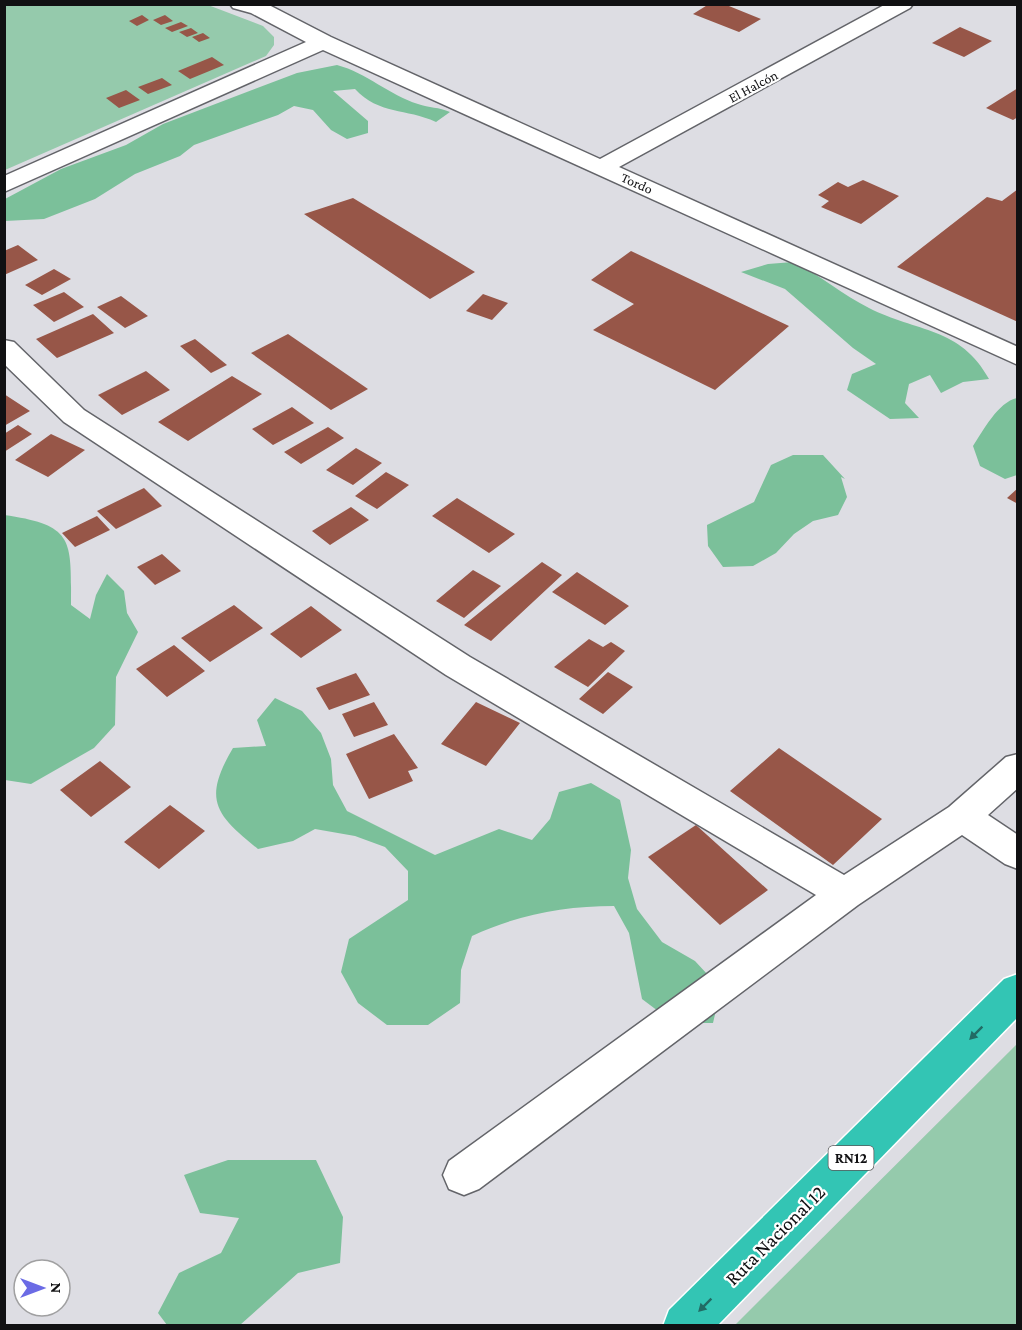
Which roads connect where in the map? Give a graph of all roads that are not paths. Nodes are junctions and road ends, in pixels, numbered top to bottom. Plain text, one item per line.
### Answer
1 (903, 4) edge
2 (255, 5) edge
3 (323, 42) junction
4 (602, 167) junction
5 (4, 185) edge
6 (4, 348) edge
7 (1017, 357) edge
8 (1017, 768) edge
9 (962, 817) junction
10 (1017, 854) edge
11 (845, 894) junction
12 (1017, 991) edge
13 (464, 1175) dead end
14 (685, 1326) edge

1 - 4 street, El Halcón
2 - 3 street, Tordo
3 - 4 street, Tordo
3 - 5 street
4 - 7 street, Tordo
6 - 11 street
8 - 9 street
9 - 10 street
9 - 11 street
11 - 13 street
12 -> 14 highway, Ruta Nacional 12 / RN12

